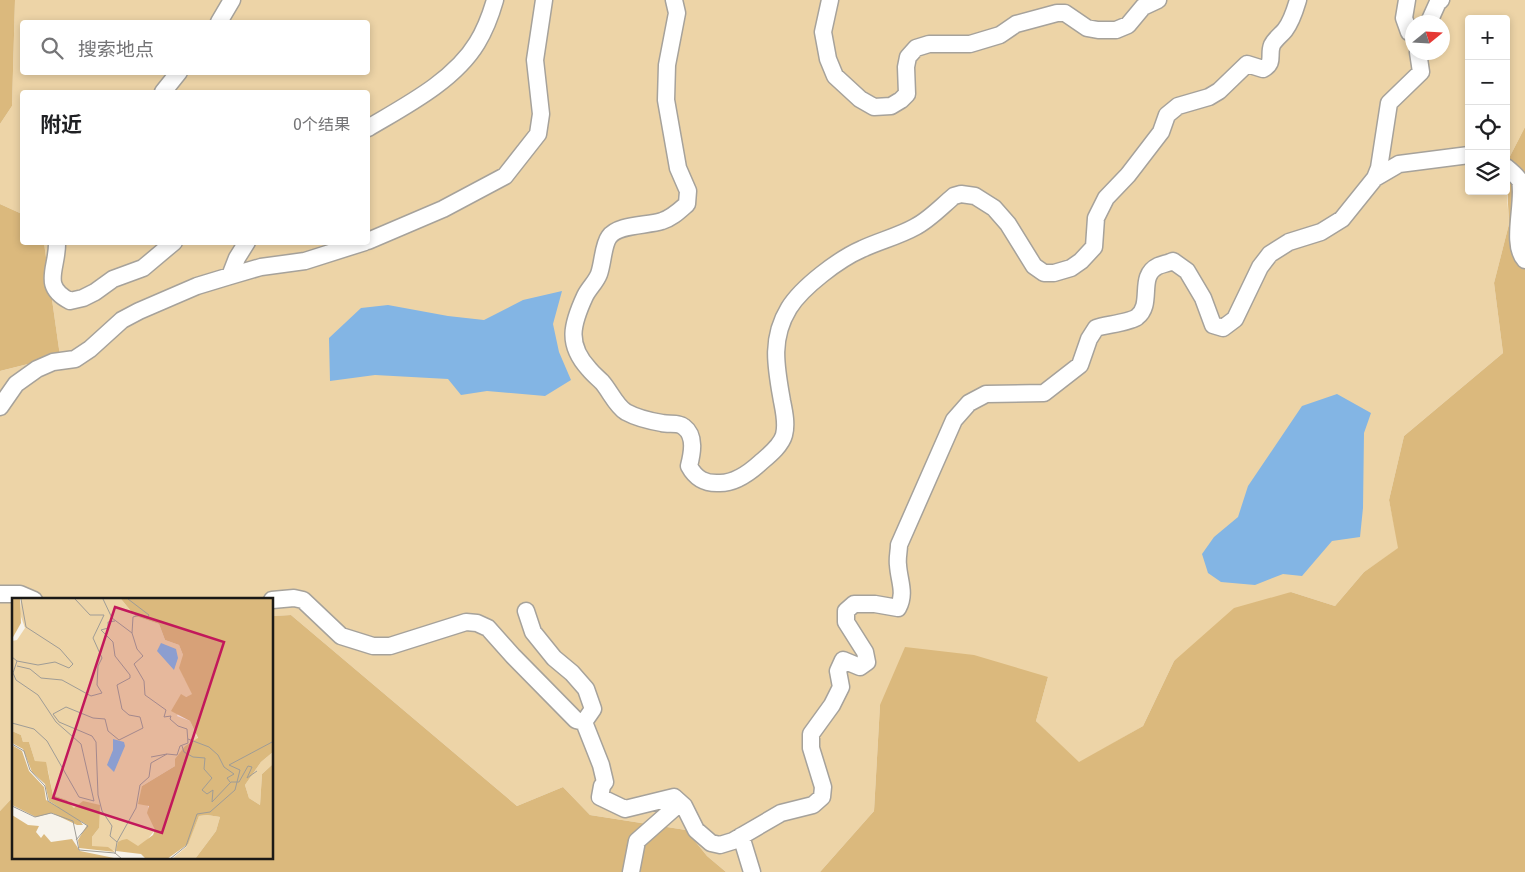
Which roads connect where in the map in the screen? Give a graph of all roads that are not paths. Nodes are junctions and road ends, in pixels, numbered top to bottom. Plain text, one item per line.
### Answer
1 (232, 0) edge
2 (496, 0) edge
3 (544, 0) edge
4 (674, 0) edge
5 (830, 0) edge
6 (1158, 0) edge
7 (1298, 0) edge
8 (1408, 0) edge
9 (1441, 0) edge
10 (1432, 15) edge
11 (220, 20) edge
12 (1405, 21) edge
13 (1419, 60) edge
14 (177, 75) edge
15 (165, 90) edge
16 (370, 127) edge
17 (1465, 156) edge
18 (1510, 171) edge
19 (1375, 178) junction
20 (370, 240) edge
21 (57, 245) edge
22 (170, 245) edge
23 (245, 245) edge
24 (357, 245) edge
25 (1525, 260) edge
26 (230, 276) junction
27 (0, 407) edge
28 (0, 594) edge
29 (29, 598) edge
30 (274, 600) edge
31 (526, 611) dead end
32 (584, 722) junction
33 (680, 803) junction
34 (741, 836) junction
35 (630, 872) edge
36 (752, 872) edge

1 - 11 lane
2 - 16 lane
3 - 20 lane
4 - 7 lane
5 - 6 lane
8 - 12 lane
9 - 10 lane
13 - 19 lane
14 - 15 lane
17 - 19 lane
18 - 25 lane
19 - 34 lane
21 - 22 lane
23 - 26 lane
24 - 26 lane
26 - 27 lane
28 - 29 lane
30 - 32 lane
31 - 32 lane
32 - 33 lane
33 - 34 lane
33 - 35 lane
34 - 36 lane

